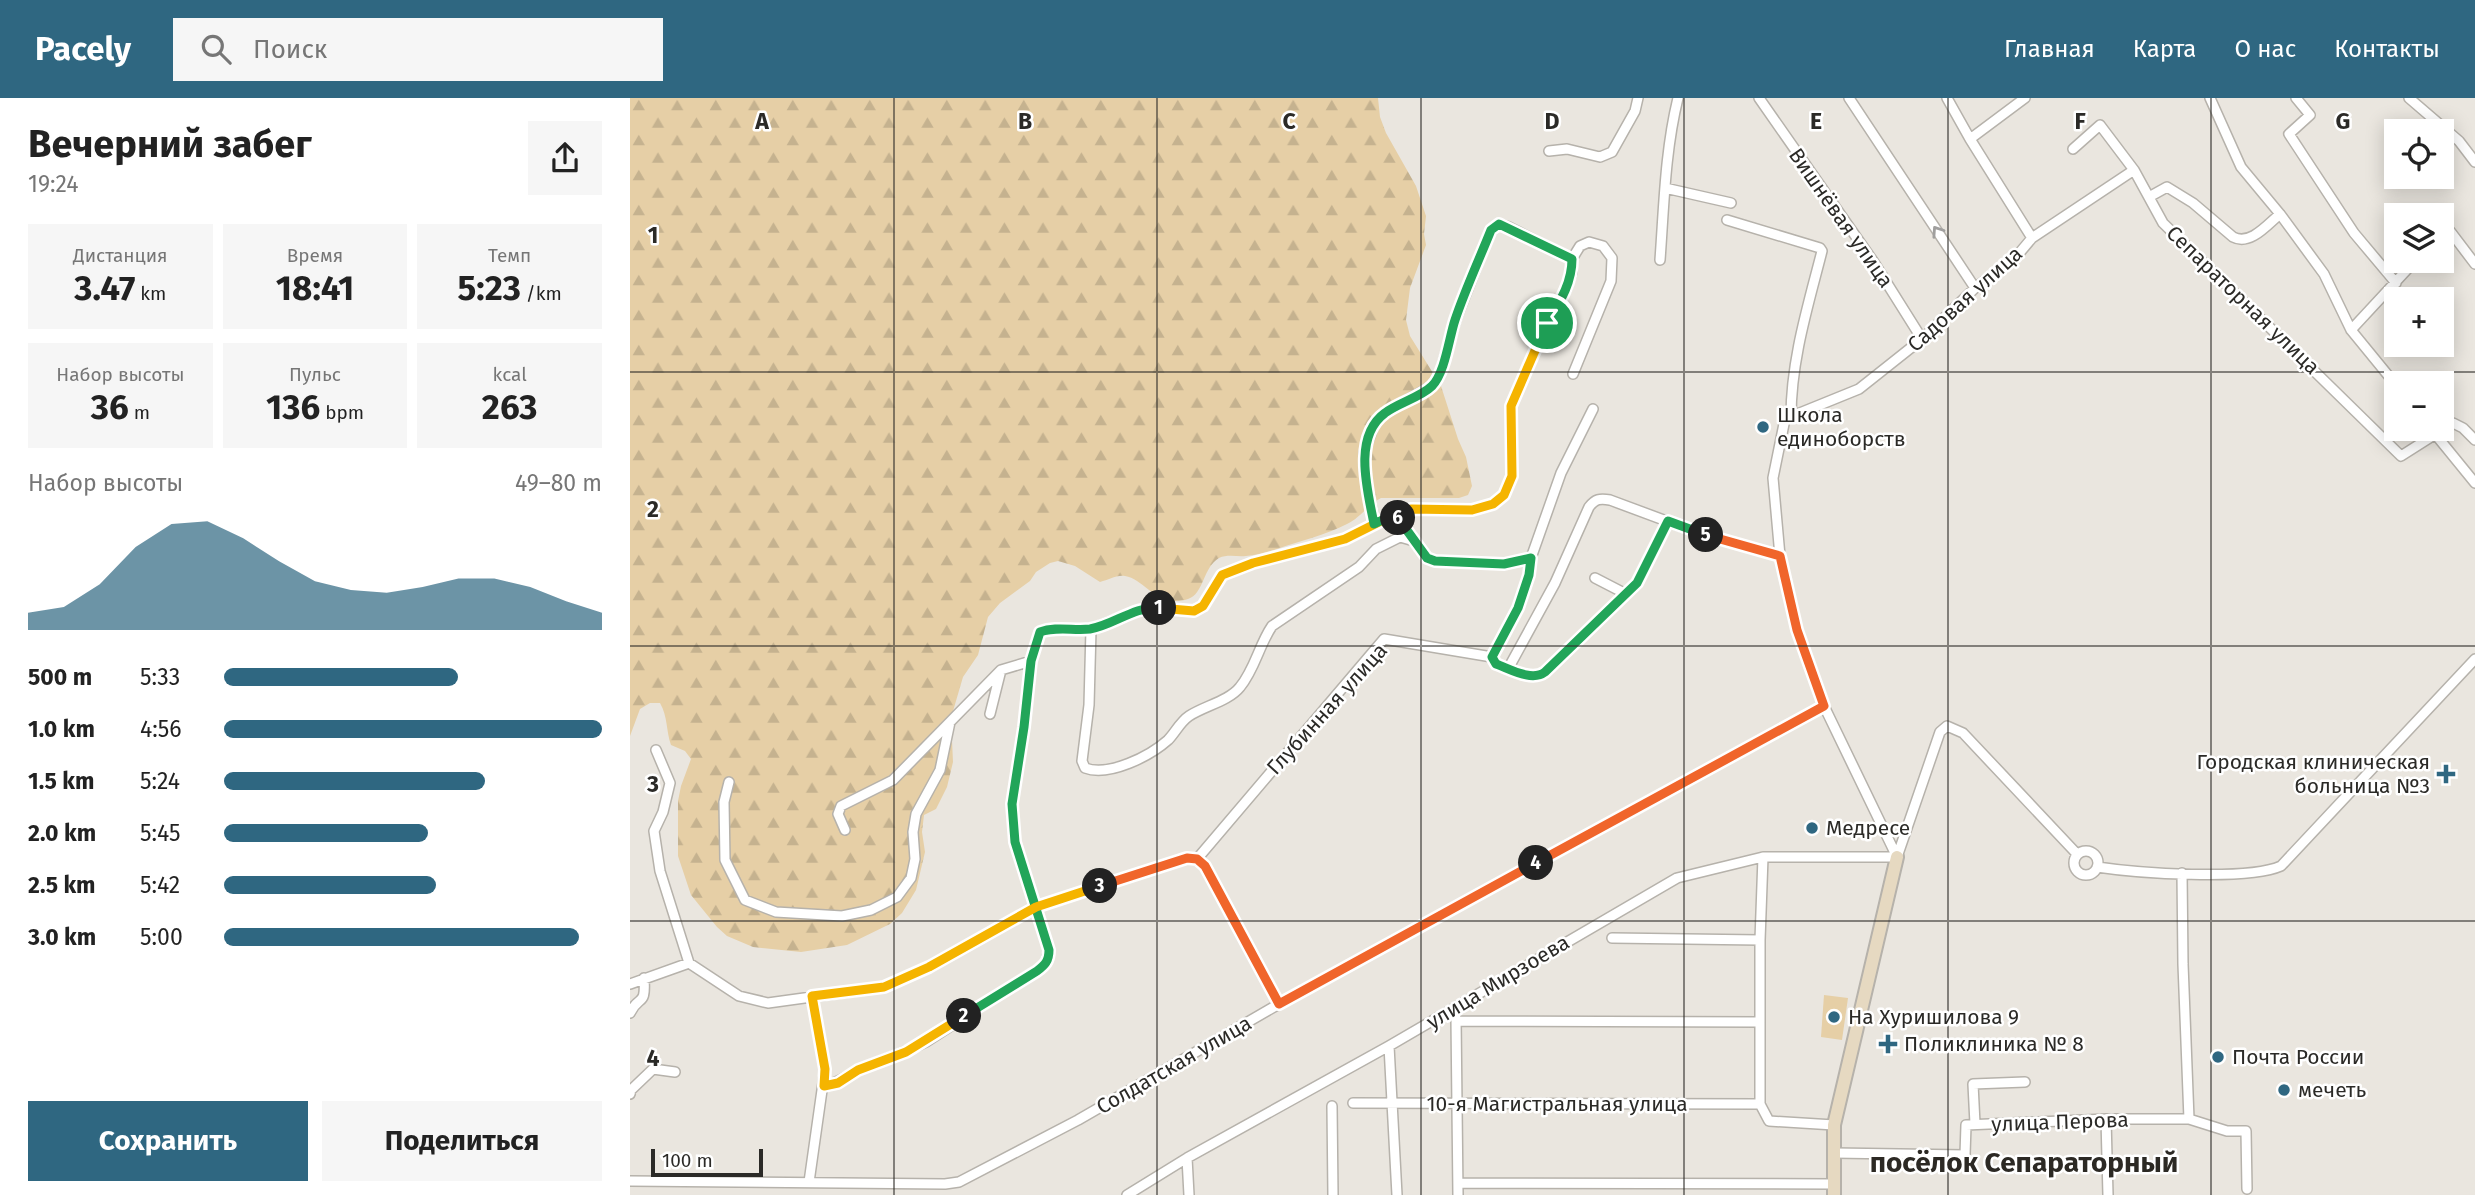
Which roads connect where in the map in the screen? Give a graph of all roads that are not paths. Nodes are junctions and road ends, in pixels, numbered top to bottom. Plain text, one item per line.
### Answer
1 (1638, 98) edge
2 (1678, 98) edge
3 (1759, 98) edge
4 (1849, 98) edge
5 (1947, 98) edge
6 (2025, 98) edge
7 (2210, 98) edge
8 (2296, 98) edge
9 (2409, 98) edge
10 (1970, 139) junction
11 (2073, 149) dead end
12 (1549, 151) dead end
13 (2475, 162) edge
14 (2134, 170) junction
15 (1665, 188) junction
16 (2149, 197) junction
17 (1731, 202) dead end
18 (2280, 214) junction
19 (1727, 220) dead end
20 (2454, 234) edge
21 (2032, 238) junction
22 (1572, 259) junction
23 (1660, 260) dead end
24 (2475, 264) edge
25 (2404, 273) edge
26 (2396, 282) junction
27 (1975, 288) junction
28 (2351, 330) junction
29 (1922, 339) junction
30 (2385, 371) edge
31 (1573, 374) dead end
32 (1593, 409) dead end
33 (1791, 417) junction
34 (2454, 424) edge
35 (2384, 438) edge
36 (2475, 440) edge
37 (2387, 441) edge
38 (2421, 441) edge
39 (2441, 441) edge
40 (2475, 483) edge
41 (1395, 514) junction
42 (1668, 521) junction
43 (1374, 524) junction
44 (1414, 541) junction
45 (1780, 556) junction
46 (1531, 558) junction
47 (1595, 578) dead end
48 (1626, 594) junction
49 (1091, 629) junction
50 (1492, 657) junction
51 (2475, 659) edge
52 (1031, 661) junction
53 (1508, 669) junction
54 (1001, 670) junction
55 (1824, 706) junction
56 (990, 714) dead end
57 (950, 722) junction
58 (656, 750) dead end
59 (729, 782) dead end
60 (845, 830) dead end
61 (2077, 855) junction
62 (1763, 857) junction
63 (1897, 857) junction
64 (1197, 859) junction
65 (2097, 867) junction
66 (2182, 873) junction
67 (1036, 907) junction
68 (1612, 938) dead end
69 (1760, 940) junction
70 (689, 963) junction
71 (644, 978) junction
72 (630, 984) edge
73 (812, 996) junction
74 (1279, 1004) junction
75 (1455, 1007) junction
76 (630, 1013) edge
77 (1456, 1021) junction
78 (1760, 1023) junction
79 (1389, 1046) junction
80 (675, 1072) dead end
81 (2025, 1082) dead end
82 (824, 1086) junction
83 (630, 1094) edge
84 (1353, 1103) dead end
85 (1392, 1103) junction
86 (1457, 1103) junction
87 (1760, 1104) junction
88 (1332, 1106) dead end
89 (2106, 1119) junction
90 (2189, 1119) junction
91 (1975, 1124) junction
92 (1834, 1125) junction
93 (1834, 1153) junction
94 (1187, 1158) junction
95 (630, 1181) edge
96 (809, 1182) junction
97 (1458, 1184) junction
98 (1834, 1189) edge
99 (2247, 1189) dead end
100 (1766, 1190) edge
101 (1127, 1195) edge
102 (1189, 1195) edge
103 (1333, 1195) edge
104 (1397, 1195) edge
105 (1458, 1195) edge
106 (2108, 1195) edge

1 - 12 street
2 - 15 street
3 - 29 street, Вишнёвая улица
27 -> 4 street
5 - 10 street
6 - 10 street
7 - 18 street
8 - 26 street
9 - 13 street
10 - 21 street
11 - 14 street, Сепараторная улица
14 - 16 street, Сепараторная улица
14 - 21 street, Садовая улица
15 - 17 street
15 - 23 street
16 - 18 street
16 - 35 street, Сепараторная улица
18 - 28 street
19 - 33 street
20 - 24 street
21 - 27 street, Садовая улица
22 - 31 street
22 - 41 street
22 - 43 street
25 - 26 street
26 - 28 street
27 - 29 street, Садовая улица
28 - 30 street
29 - 33 street, Садовая улица
32 - 46 street
33 - 45 street
34 - 36 street
37 - 38 street, Сепараторная улица
39 - 40 street
41 - 43 street
41 - 44 street
42 - 45 street
42 - 48 street
42 - 53 street
43 - 49 street
44 - 46 street
44 - 49 street
45 - 55 street
46 - 50 street
47 - 48 street
48 - 53 street
49 - 52 street
50 - 53 street
50 - 64 street, Глубинная улица
51 - 66 street
52 - 54 street
52 - 67 street
54 - 56 street
54 - 57 street
55 - 63 street
55 - 74 street, Солдатская улица
57 - 59 street
57 - 60 street
58 - 70 street
61 - 63 street
61 - 65 street
61 - 65 street
62 - 63 street, улица Мирзоева
62 - 69 street
62 - 75 street, улица Мирзоева
63 - 92 street
64 - 67 street
64 - 74 street
65 - 66 street
66 - 90 street
67 - 73 street
67 - 82 street
68 - 69 street
69 - 78 street
70 - 71 street
70 - 73 street
71 - 72 street
71 - 76 street
73 - 82 street
74 - 96 street, Солдатская улица
75 - 77 street
75 - 79 street, улица Мирзоева
77 - 78 street
77 - 86 street
78 - 87 street
79 - 85 street
79 - 94 street, улица Мирзоева
80 - 83 street
81 - 91 street
82 - 96 street
84 - 85 street, 10-я Магистральная улица
85 - 86 street, 10-я Магистральная улица
85 - 104 street
86 - 87 street, 10-я Магистральная улица
86 - 97 street
87 - 92 street
88 - 103 street
89 - 90 street, улица Перова
89 - 91 street, улица Перова
89 - 106 street
90 - 99 street, улица Перова
91 - 93 street, улица Перова
92 - 93 street
93 - 98 street
94 - 101 street, улица Мирзоева
94 - 102 street
95 - 96 street, Солдатская улица
97 - 100 street
97 - 105 street
98 - 100 street

